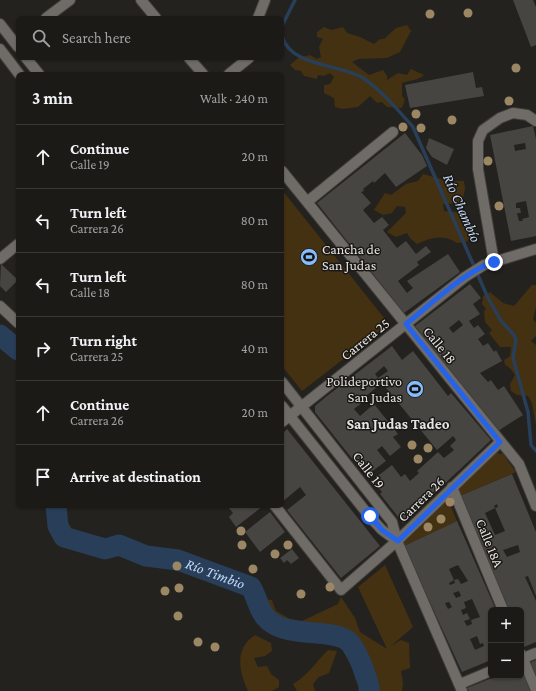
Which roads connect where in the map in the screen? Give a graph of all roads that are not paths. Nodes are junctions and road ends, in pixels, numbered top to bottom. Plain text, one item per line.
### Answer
1 (70, 0) edge
2 (141, 0) edge
3 (265, 0) edge
4 (49, 16) edge
5 (154, 16) edge
6 (259, 16) edge
7 (0, 24) edge
8 (16, 42) edge
9 (16, 44) edge
10 (1, 51) edge
11 (28, 60) edge
12 (191, 60) edge
13 (246, 60) edge
14 (17, 72) edge
15 (37, 72) edge
16 (201, 72) edge
17 (232, 72) edge
18 (536, 121) edge
19 (393, 132) dead end
20 (284, 173) edge
21 (307, 202) junction
22 (16, 246) edge
23 (536, 249) edge
24 (0, 259) edge
25 (489, 264) junction
26 (0, 306) edge
27 (16, 320) edge
28 (406, 324) junction
29 (284, 384) edge
30 (302, 407) junction
31 (286, 419) edge
32 (500, 442) junction
33 (452, 487) junction
34 (536, 506) edge
35 (277, 508) edge
36 (398, 541) junction
37 (502, 607) edge
38 (536, 653) edge
39 (524, 656) edge
40 (524, 662) edge
41 (488, 673) edge
42 (461, 688) edge
43 (536, 690) edge

1 - 4 street
2 - 5 street
3 - 6 street
7 - 8 street
9 - 10 street
10 - 14 street
11 - 15 street
12 - 16 street
13 - 17 street
18 - 25 street
19 - 21 street
20 - 21 street, Calle 18
21 - 28 street, Calle 18
22 - 24 street
23 - 25 street
25 - 28 street, Carrera 25
26 - 27 street
28 - 30 street, Carrera 25
28 - 32 street, Calle 18
29 - 30 street, Calle 19
30 - 31 street, Carrera 25
30 - 36 street, Calle 19
31 - 36 street, Calle 19
32 - 33 street, Carrera 26
32 - 34 street, Calle 18
33 - 36 street, Carrera 26
33 - 37 street, Calle 18A
35 - 36 street, Carrera 26
36 - 42 street, Calle 19
38 - 39 street
40 - 43 street
41 - 42 street

